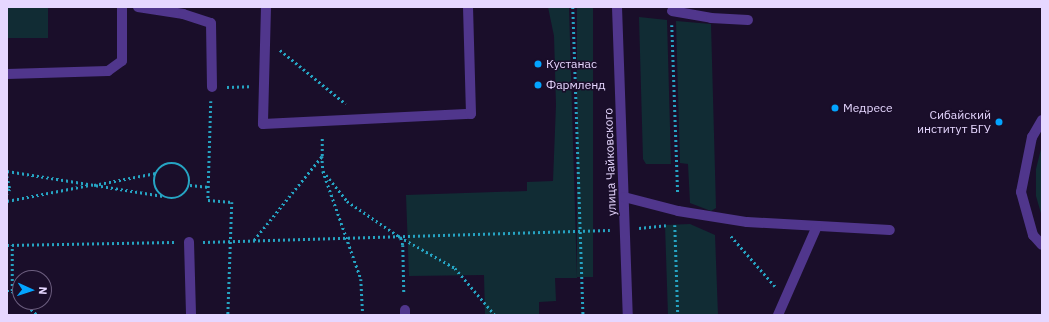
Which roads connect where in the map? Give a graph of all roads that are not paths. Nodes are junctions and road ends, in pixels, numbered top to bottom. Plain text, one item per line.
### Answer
1 (122, 7) edge
2 (138, 7) edge
3 (266, 7) edge
4 (468, 7) edge
5 (617, 7) edge
6 (672, 12) road end
7 (748, 20) dead end
8 (7, 74) edge
9 (212, 87) road end
10 (1042, 120) edge
11 (624, 197) junction
12 (817, 226) junction
13 (890, 230) dead end
14 (189, 242) dead end
15 (1042, 245) edge
16 (191, 315) edge
17 (628, 315) edge
18 (778, 315) edge

1 - 8 street
2 - 9 street
3 - 4 street
5 - 11 street, улица Чайковского
6 - 7 street
10 - 15 street
11 - 12 street
11 - 17 street, улица Чайковского
12 - 13 street
12 - 18 street
14 - 16 street

